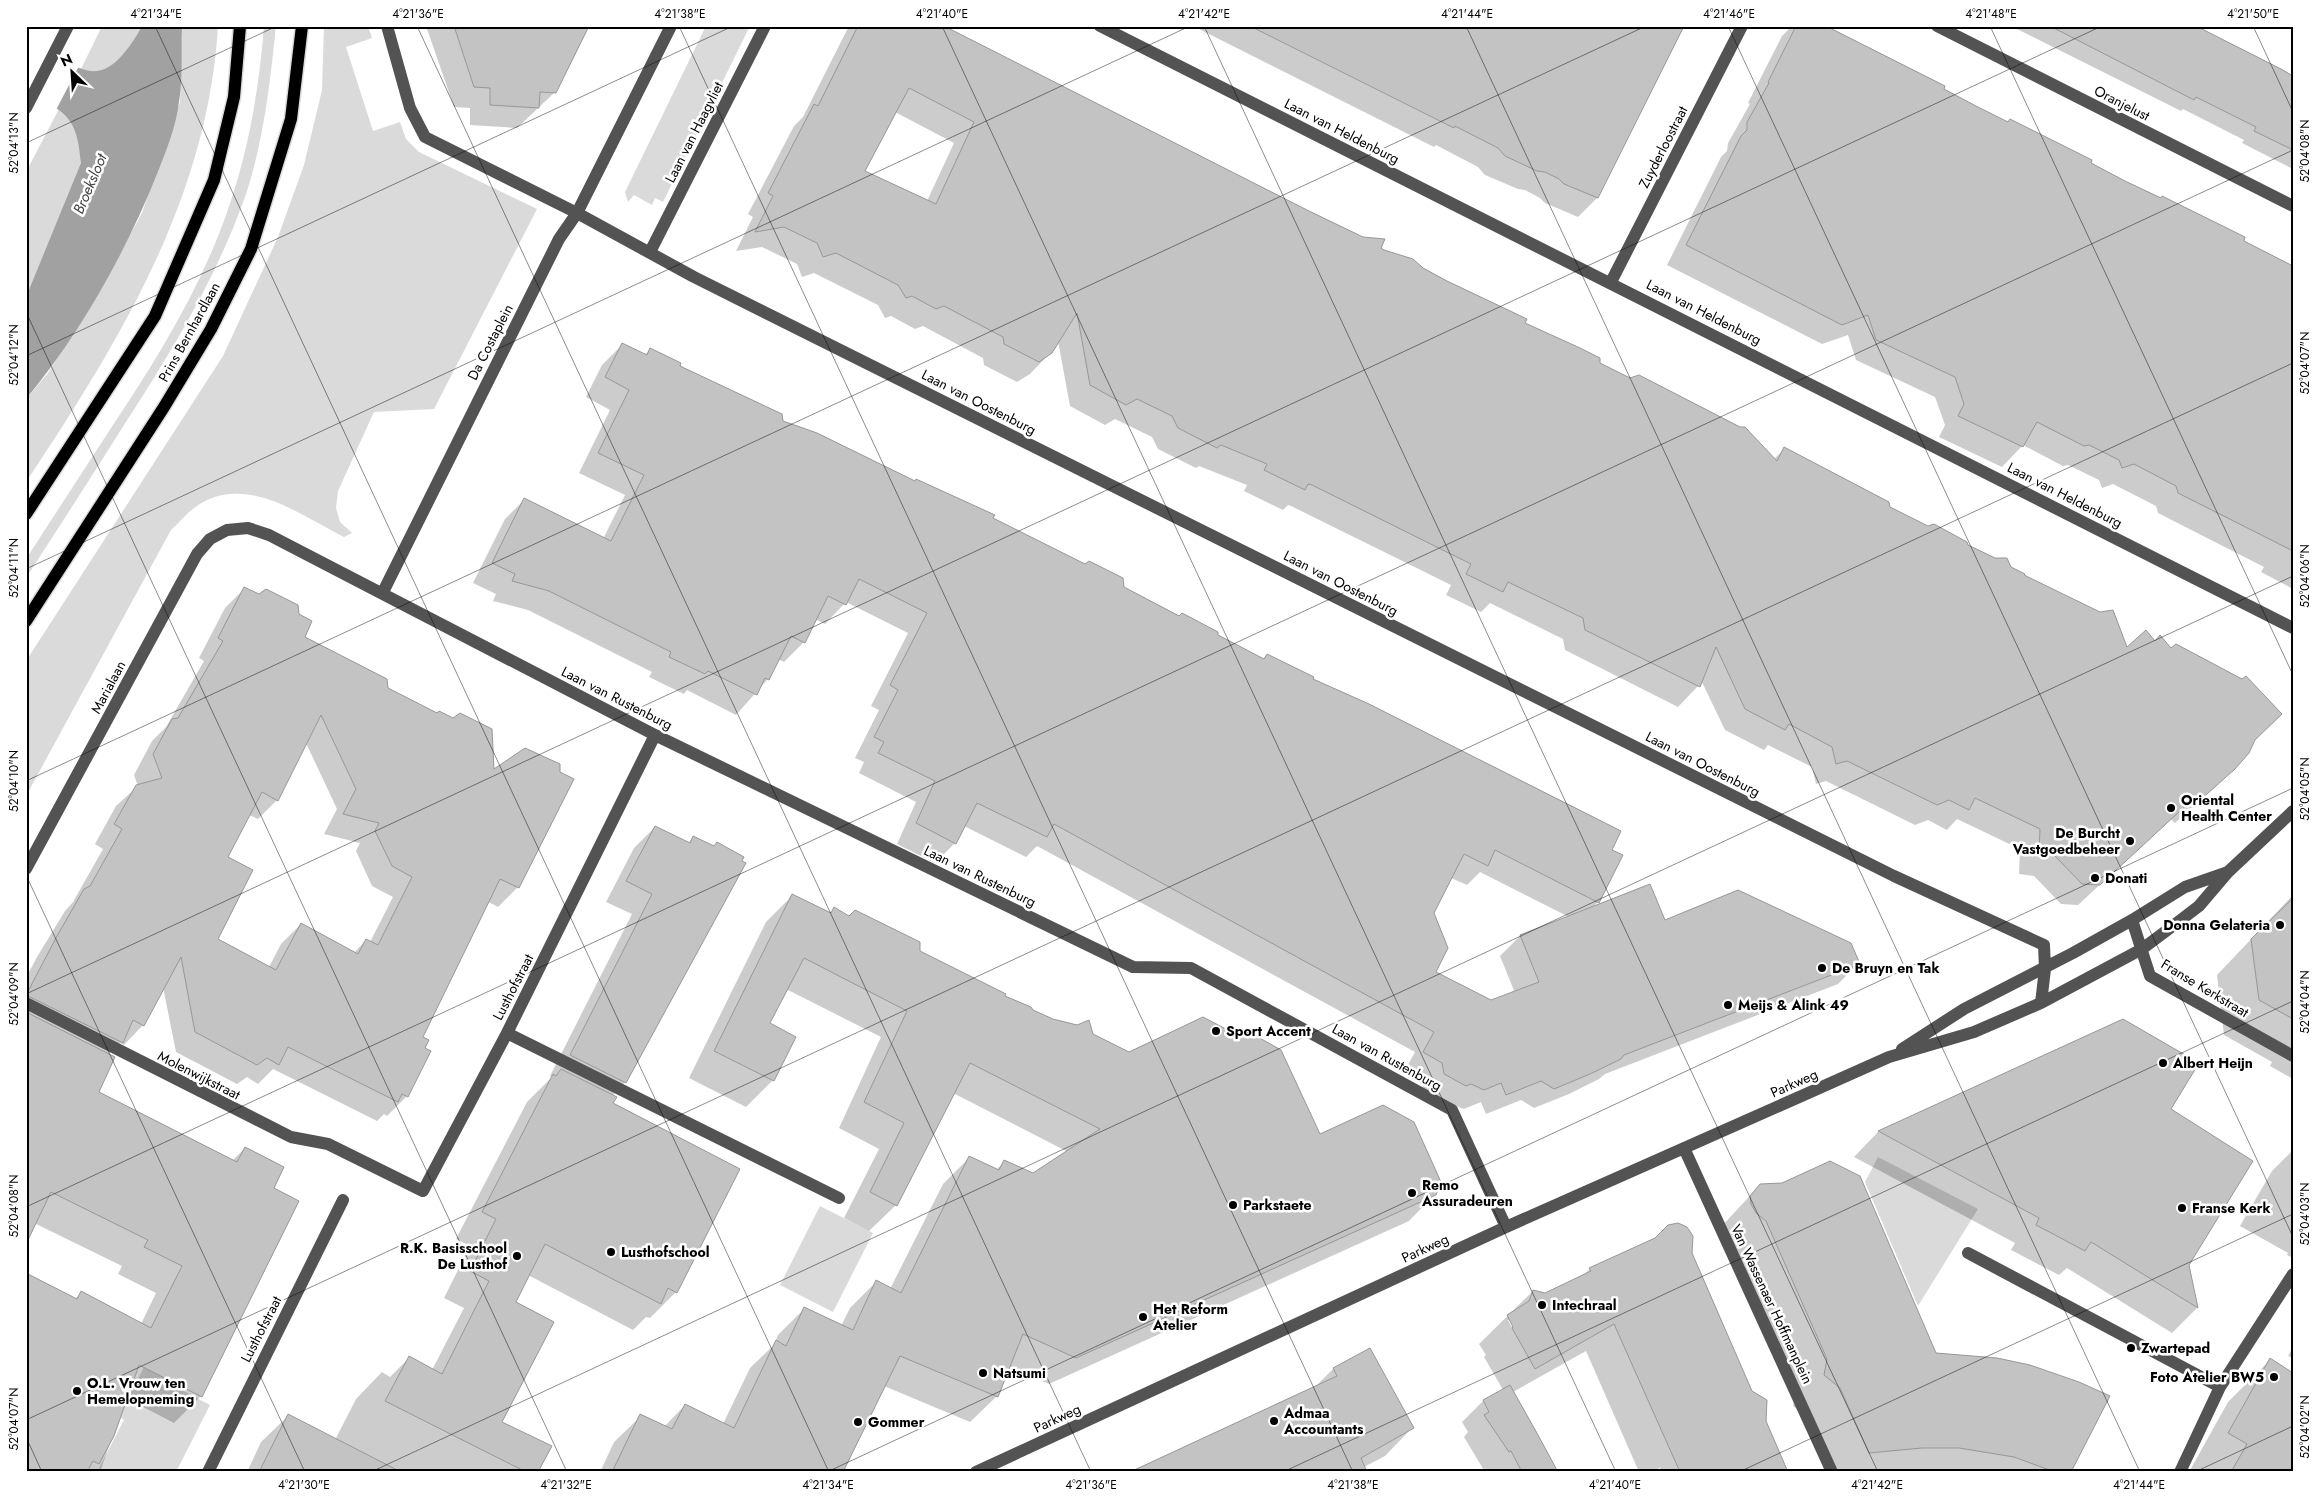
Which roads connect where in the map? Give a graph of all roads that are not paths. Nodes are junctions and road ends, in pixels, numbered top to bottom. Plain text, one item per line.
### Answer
1 (240, 26) edge
2 (302, 26) edge
3 (387, 26) edge
4 (671, 26) edge
5 (765, 26) edge
6 (1100, 26) edge
7 (1742, 26) edge
8 (1937, 26) edge
9 (68, 28) edge
10 (26, 108) edge
11 (2293, 206) edge
12 (577, 214) junction
13 (650, 252) junction
14 (1611, 282) junction
15 (26, 514) edge
16 (383, 592) junction
17 (26, 621) edge
18 (2293, 628) edge
19 (655, 735) junction
20 (2293, 811) edge
21 (26, 869) edge
22 (2228, 872) junction
23 (2132, 920) junction
24 (2142, 949) junction
25 (2045, 969) junction
26 (26, 1003) edge
27 (2041, 1003) junction
28 (507, 1033) junction
29 (2293, 1056) edge
30 (1889, 1058) junction
31 (1684, 1148) junction
32 (363, 1162) joint
33 (839, 1198) dead end
34 (343, 1200) dead end
35 (1506, 1227) junction
36 (1968, 1253) dead end
37 (2293, 1274) edge
38 (2220, 1387) junction
39 (208, 1472) edge
40 (976, 1472) edge
41 (1832, 1472) edge
42 (2180, 1472) edge

1 - 15 main road
2 - 17 main road, Prins Bernhardlaan
3 - 12 street
4 - 12 street
5 - 13 street, Laan van Haagvliet
6 - 14 street, Laan van Heldenburg
7 - 14 street, Zuyderloostraat
8 - 11 street, Oranjelust
9 - 10 street
12 - 13 street, Laan van Oostenburg
12 - 16 street, Da Costaplein
13 - 25 street, Laan van Oostenburg
14 - 18 street, Laan van Heldenburg
16 - 19 street, Laan van Rustenburg
16 - 21 street, Marialaan
19 - 28 street, Lusthofstraat
19 - 35 street, Laan van Rustenburg
20 - 22 street, Parkweg
22 - 23 street, Parkweg
22 - 24 street, Parkweg
23 - 24 street, Franse Kerkstraat
23 - 25 street, Parkweg
24 - 27 street, Parkweg
24 - 29 street, Franse Kerkstraat
25 - 27 street, Laan van Oostenburg
25 - 30 street, Parkweg
26 - 32 street, Molenwijkstraat
27 - 30 street, Parkweg
28 - 32 street, Lusthofstraat
28 - 33 street
30 - 31 street, Parkweg
31 - 35 street, Parkweg
31 - 41 street, Van Wassenaer Hoffmanplein
34 - 39 street, Lusthofstraat
35 - 40 street, Parkweg
36 - 38 street
37 - 38 street
38 - 42 street

